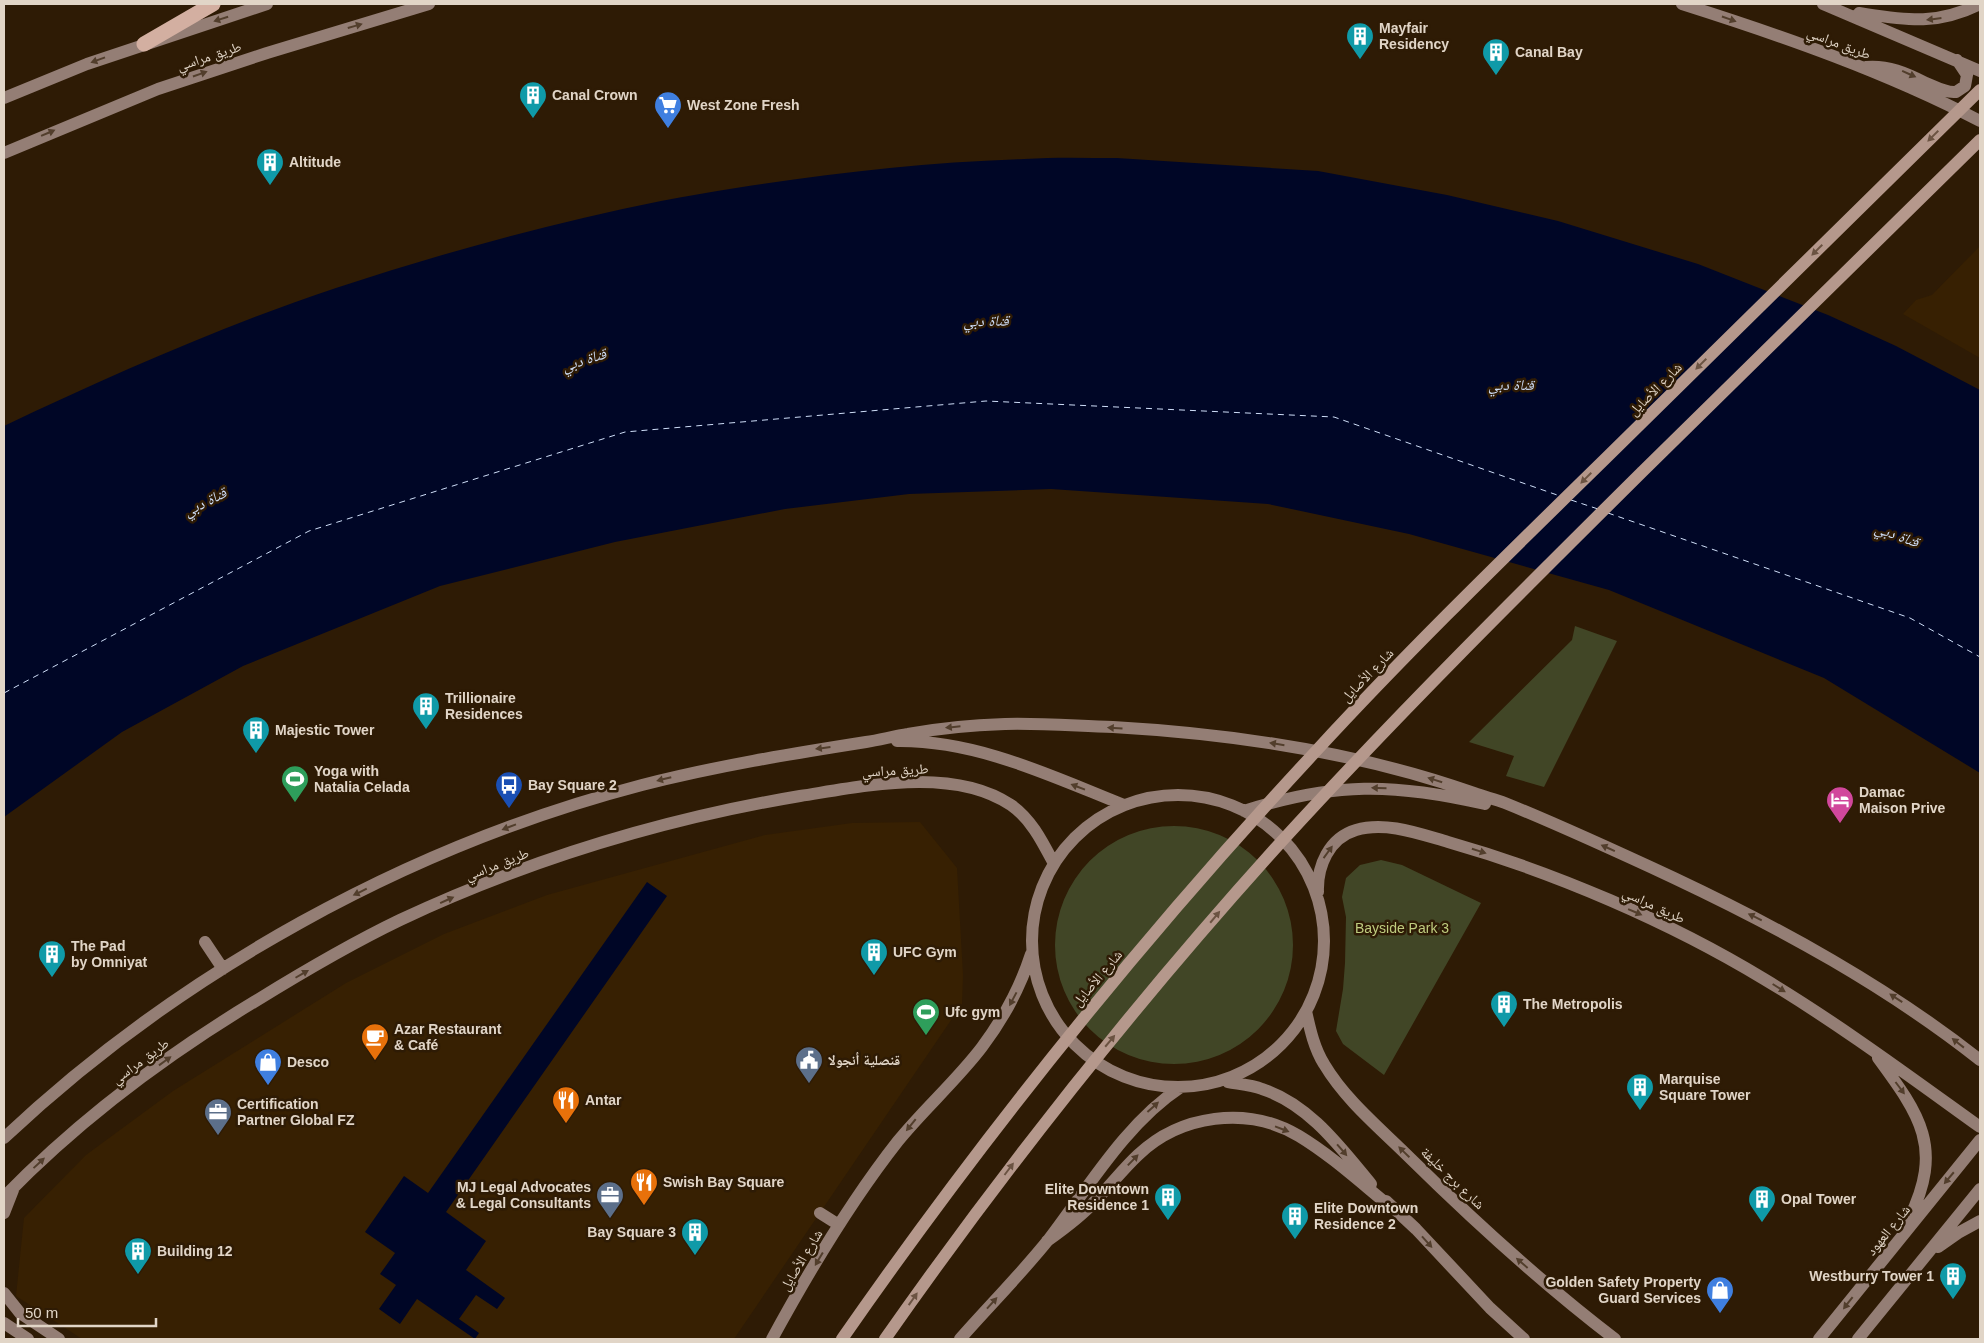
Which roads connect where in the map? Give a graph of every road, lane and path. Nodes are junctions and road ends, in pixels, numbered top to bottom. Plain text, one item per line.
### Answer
1 (213, 4) edge
2 (267, 4) edge
3 (429, 4) edge
4 (1682, 4) edge
5 (1823, 4) edge
6 (1980, 4) edge
7 (1840, 10) junction
8 (144, 44) junction
9 (1955, 59) junction
10 (1861, 68) junction
11 (1980, 71) edge
12 (1980, 90) edge
13 (4, 98) edge
14 (1962, 111) junction
15 (1980, 116) edge
16 (1980, 121) edge
17 (1980, 140) edge
18 (4, 153) edge
19 (872, 742) junction
20 (1124, 805) junction
21 (1244, 811) junction
22 (1530, 815) junction
23 (1053, 862) junction
24 (1318, 898) junction
25 (205, 942) dead end
26 (1031, 954) junction
27 (222, 970) junction
28 (1306, 1011) junction
29 (1870, 1048) junction
30 (1980, 1060) edge
31 (1228, 1082) junction
32 (1181, 1087) junction
33 (1980, 1127) edge
34 (4, 1138) edge
35 (1980, 1140) edge
36 (15, 1185) junction
37 (1980, 1189) edge
38 (4, 1197) edge
39 (1392, 1208) junction
40 (4, 1213) edge
41 (820, 1213) dead end
42 (1980, 1221) edge
43 (839, 1225) junction
44 (1900, 1237) junction
45 (1047, 1241) junction
46 (1922, 1259) junction
47 (4, 1293) edge
48 (4, 1322) edge
49 (28, 1339) edge
50 (59, 1339) edge
51 (772, 1339) edge
52 (842, 1339) edge
53 (885, 1339) edge
54 (960, 1339) edge
55 (1524, 1339) edge
56 (1615, 1339) edge
57 (1819, 1339) edge
58 (1858, 1339) edge

1 - 8 highway
2 -> 8 main road
18 -> 3 main road, طريق مراسي
4 -> 10 main road, طريق مراسي
5 - 7 main road
6 -> 7 main road
7 - 9 main road
8 -> 13 main road
10 -> 9 main road
9 - 11 main road
10 - 14 main road, طريق مراسي
12 -> 52 main road, شارع الأصايل
14 - 15 main road
14 - 16 main road, طريق مراسي
53 -> 17 main road
20 -> 19 main road
22 -> 19 main road
19 -> 27 main road, طريق مراسي
20 - 21 main road
20 - 23 main road
22 -> 21 main road
21 - 24 main road
30 -> 22 main road
23 - 26 main road
36 -> 23 main road, طريق مراسي
24 - 28 main road
24 -> 29 main road, طريق مراسي
25 - 27 main road
26 - 32 main road
26 -> 43 main road, شارع الأصايل
27 - 34 main road, طريق مراسي
28 - 31 main road
56 -> 28 main road, شارع برج خليفة
29 - 33 main road, طريق مراسي
29 -> 44 main road
31 - 32 main road
31 -> 39 main road
45 -> 32 main road
35 -> 44 main road, شارع العهود
36 - 38 main road, طريق مراسي
36 - 40 main road
37 - 46 main road
45 -> 39 main road
39 -> 55 main road
41 - 43 main road
42 - 46 main road
43 -> 51 main road, شارع الأصايل
44 -> 57 main road, شارع العهود
54 -> 45 main road
46 - 58 main road
47 - 50 main road
48 - 49 main road

